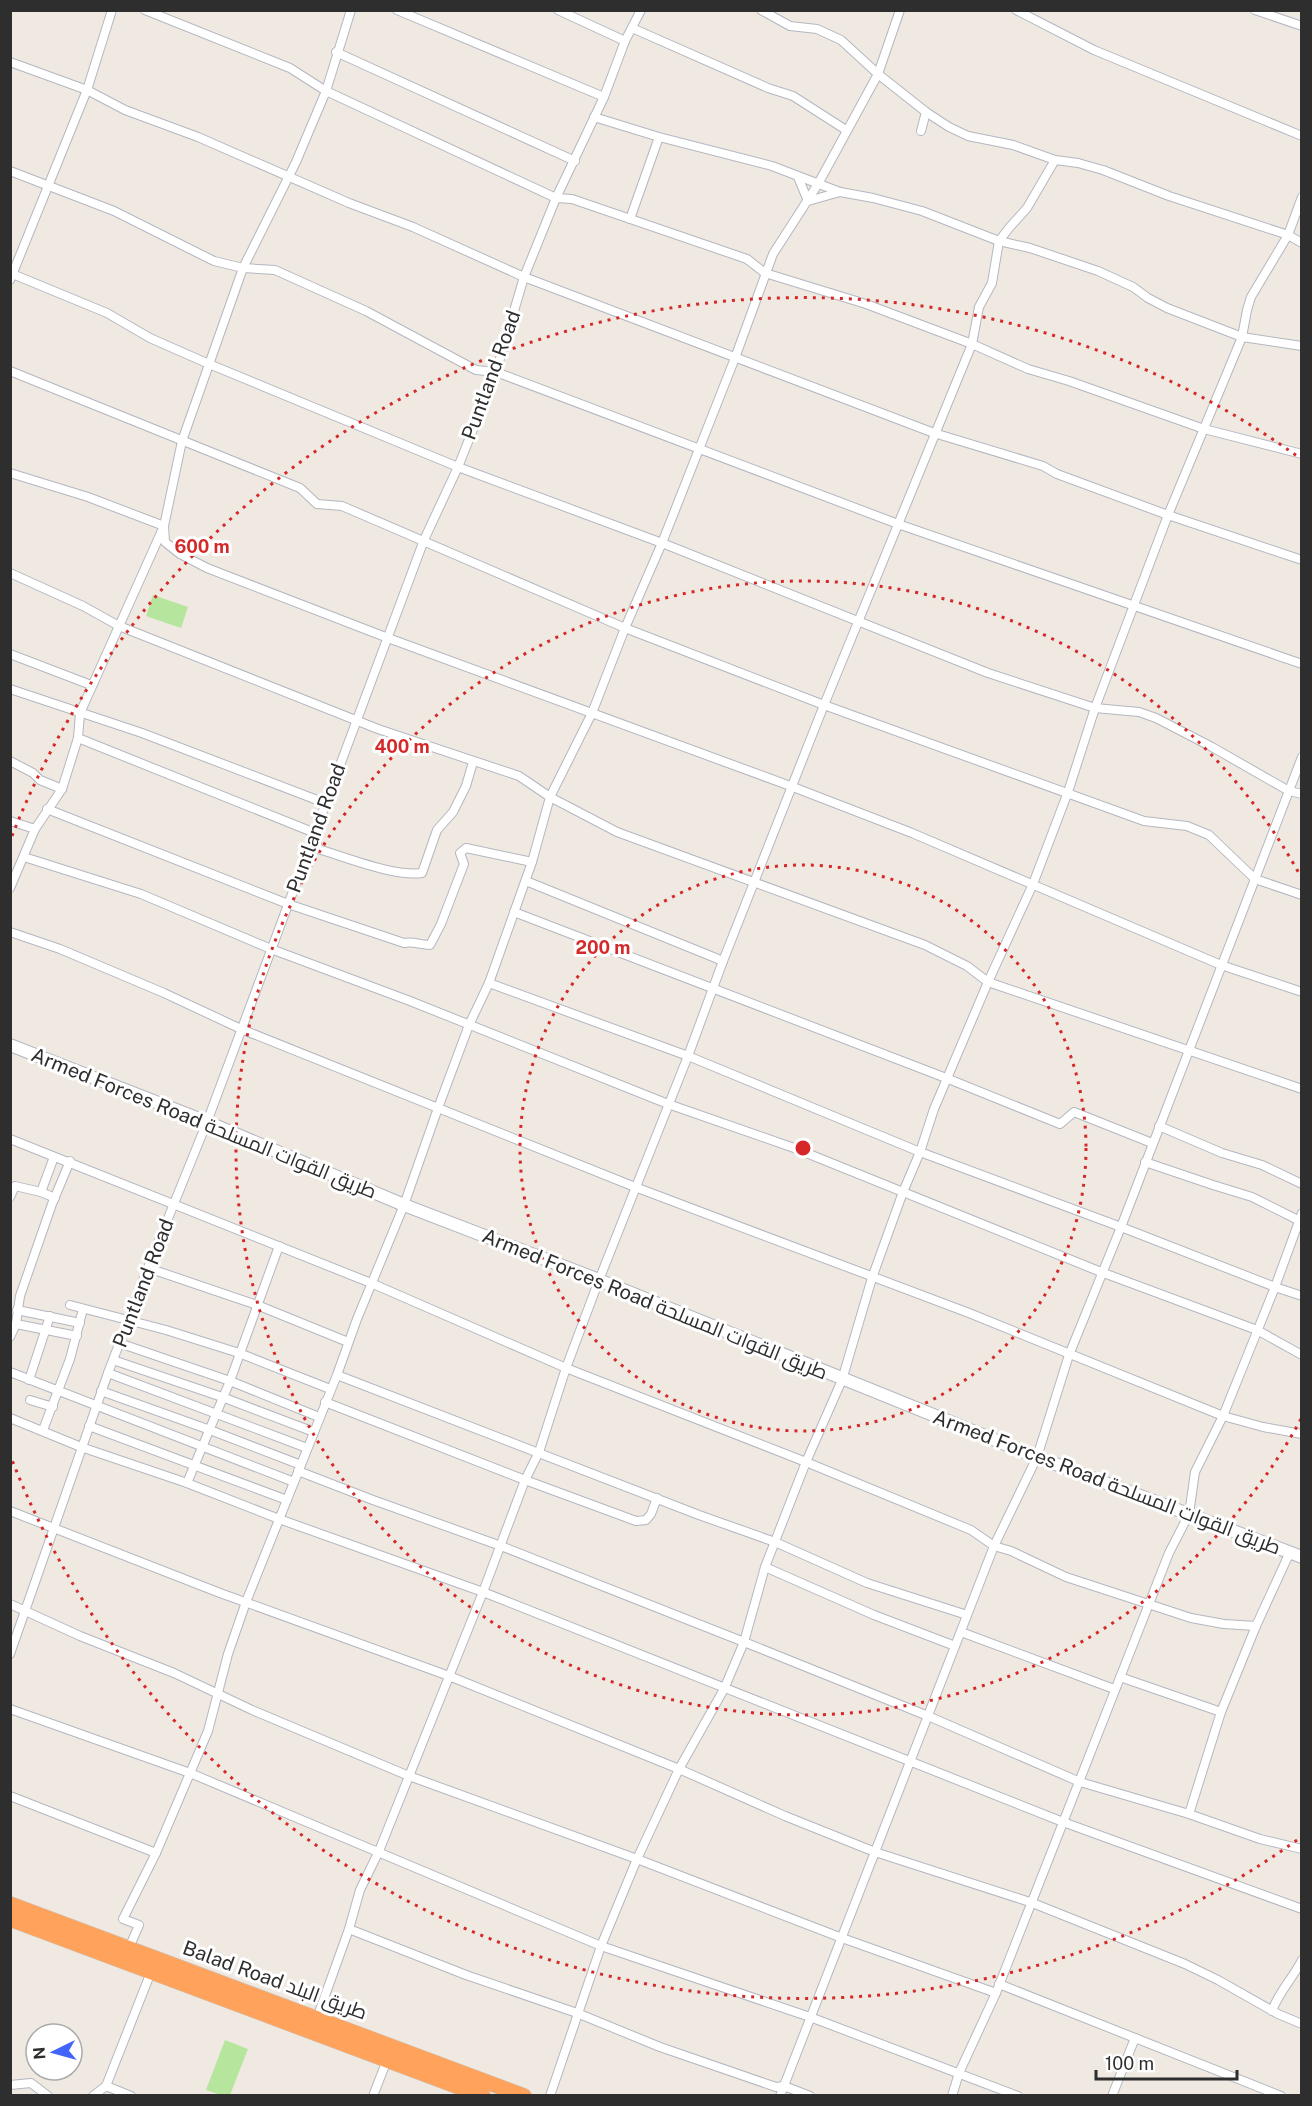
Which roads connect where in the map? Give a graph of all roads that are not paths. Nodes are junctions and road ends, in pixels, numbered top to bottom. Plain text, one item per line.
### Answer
1 (112, 10) edge
2 (145, 10) edge
3 (351, 10) edge
4 (398, 10) edge
5 (558, 10) edge
6 (641, 10) edge
7 (761, 10) edge
8 (900, 10) edge
9 (1017, 10) edge
10 (1255, 10) edge
11 (1302, 26) edge
12 (632, 28) junction
13 (625, 41) junction
14 (336, 52) junction
15 (10, 62) edge
16 (878, 74) junction
17 (87, 90) junction
18 (326, 91) junction
19 (604, 97) junction
20 (926, 112) junction
21 (594, 117) junction
22 (846, 130) junction
23 (921, 131) dead end
24 (1302, 136) edge
25 (659, 137) junction
26 (1055, 160) junction
27 (575, 161) junction
28 (10, 171) edge
29 (288, 177) junction
30 (798, 177) junction
31 (818, 184) junction
32 (48, 186) junction
33 (840, 192) junction
34 (1302, 197) edge
35 (556, 198) junction
36 (808, 201) junction
37 (630, 219) junction
38 (1288, 235) junction
39 (999, 241) junction
40 (1302, 243) edge
41 (243, 268) junction
42 (765, 273) junction
43 (12, 276) edge
44 (524, 277) junction
45 (1242, 337) junction
46 (972, 344) junction
47 (1302, 346) edge
48 (735, 358) junction
49 (209, 364) junction
50 (10, 371) edge
51 (496, 372) junction
52 (1204, 429) junction
53 (934, 434) junction
54 (182, 441) junction
55 (699, 448) junction
56 (1302, 454) edge
57 (458, 467) junction
58 (10, 473) edge
59 (1168, 515) junction
60 (898, 524) junction
61 (164, 526) junction
62 (424, 540) junction
63 (662, 543) junction
64 (1302, 560) edge
65 (10, 573) edge
66 (1135, 606) junction
67 (859, 621) junction
68 (119, 626) junction
69 (625, 628) junction
70 (388, 638) junction
71 (10, 654) edge
72 (1302, 664) edge
73 (91, 685) junction
74 (10, 688) edge
75 (824, 705) junction
76 (1095, 708) junction
77 (80, 713) junction
78 (592, 713) junction
79 (357, 720) junction
80 (78, 738) junction
81 (1302, 757) edge
82 (10, 761) edge
83 (473, 762) junction
84 (793, 787) junction
85 (62, 789) junction
86 (1289, 791) junction
87 (1068, 792) junction
88 (1302, 794) edge
89 (550, 797) junction
90 (325, 803) junction
91 (47, 809) junction
92 (10, 821) edge
93 (35, 829) junction
94 (315, 833) junction
95 (24, 857) junction
96 (532, 862) junction
97 (1255, 879) junction
98 (526, 881) junction
99 (755, 881) junction
100 (1033, 884) junction
101 (10, 888) edge
102 (1302, 895) edge
103 (288, 904) junction
104 (514, 912) junction
105 (10, 932) edge
106 (271, 949) junction
107 (723, 961) junction
108 (1221, 964) junction
109 (988, 982) junction
110 (489, 983) junction
111 (713, 989) junction
112 (1302, 992) edge
113 (469, 1025) junction
114 (241, 1029) junction
115 (10, 1045) edge
116 (1187, 1051) junction
117 (688, 1056) junction
118 (946, 1078) junction
119 (1302, 1089) edge
120 (668, 1104) junction
121 (438, 1108) junction
122 (207, 1122) junction
123 (1159, 1126) junction
124 (10, 1139) edge
125 (1152, 1143) junction
126 (920, 1152) junction
127 (54, 1157) junction
128 (70, 1161) junction
129 (1145, 1162) junction
130 (1302, 1184) edge
131 (635, 1187) junction
132 (41, 1192) junction
133 (903, 1192) junction
134 (10, 1197) edge
135 (55, 1198) junction
136 (174, 1204) junction
137 (404, 1205) junction
138 (1301, 1219) edge
139 (1121, 1227) junction
140 (279, 1246) junction
141 (148, 1268) junction
142 (1101, 1272) junction
143 (872, 1278) junction
144 (599, 1280) junction
145 (371, 1283) junction
146 (1275, 1287) junction
147 (1302, 1296) edge
148 (70, 1305) dead end
149 (257, 1305) junction
150 (83, 1309) junction
151 (17, 1310) junction
152 (50, 1316) junction
153 (128, 1321) junction
154 (80, 1323) junction
155 (16, 1324) junction
156 (46, 1330) junction
157 (1257, 1330) junction
158 (76, 1336) junction
159 (10, 1337) edge
160 (348, 1342) junction
161 (119, 1343) junction
162 (239, 1353) junction
163 (1069, 1355) junction
164 (1302, 1355) edge
165 (113, 1360) junction
166 (566, 1368) junction
167 (10, 1372) edge
168 (108, 1373) junction
169 (337, 1375) junction
170 (29, 1380) junction
171 (842, 1380) junction
172 (230, 1382) junction
173 (330, 1389) junction
174 (58, 1391) junction
175 (101, 1391) junction
176 (222, 1397) junction
177 (30, 1400) dead end
178 (325, 1402) junction
179 (96, 1406) junction
180 (52, 1407) junction
181 (216, 1413) junction
182 (1223, 1416) junction
183 (319, 1417) junction
184 (10, 1418) edge
185 (89, 1426) junction
186 (43, 1430) junction
187 (210, 1430) junction
188 (314, 1432) junction
189 (1302, 1434) edge
190 (81, 1447) junction
191 (203, 1447) junction
192 (308, 1448) junction
193 (539, 1452) junction
194 (1037, 1457) junction
195 (806, 1462) junction
196 (196, 1464) junction
197 (300, 1468) junction
198 (525, 1480) junction
199 (294, 1482) junction
200 (187, 1483) junction
201 (657, 1498) junction
202 (287, 1500) junction
203 (10, 1511) edge
204 (1189, 1514) junction
205 (279, 1519) junction
206 (55, 1528) junction
207 (775, 1542) junction
208 (501, 1546) junction
209 (994, 1546) junction
210 (1296, 1555) edge
211 (765, 1567) junction
212 (483, 1592) junction
213 (246, 1602) junction
214 (10, 1604) edge
215 (1148, 1605) junction
216 (26, 1611) junction
217 (968, 1615) junction
218 (1256, 1626) junction
219 (961, 1632) junction
220 (14, 1636) edge
221 (744, 1642) junction
222 (955, 1646) junction
223 (10, 1654) edge
224 (449, 1676) junction
225 (1120, 1677) junction
226 (724, 1689) junction
227 (1114, 1689) junction
228 (218, 1693) junction
229 (10, 1709) edge
230 (1221, 1712) junction
231 (928, 1716) junction
232 (910, 1762) junction
233 (679, 1768) junction
234 (190, 1773) junction
235 (409, 1776) junction
236 (1080, 1782) junction
237 (10, 1796) edge
238 (1189, 1814) junction
239 (1063, 1822) junction
240 (1302, 1849) edge
241 (378, 1851) junction
242 (156, 1852) junction
243 (875, 1852) junction
244 (637, 1859) junction
245 (1030, 1902) junction
246 (10, 1904) edge
247 (1302, 1909) edge
248 (10, 1919) edge
249 (349, 1929) junction
250 (842, 1938) junction
251 (601, 1946) junction
252 (129, 1948) junction
253 (1302, 1960) edge
254 (151, 1972) junction
255 (999, 1984) junction
256 (996, 1993) junction
257 (1272, 2011) junction
258 (577, 2013) junction
259 (317, 2018) junction
260 (810, 2018) junction
261 (1302, 2024) edge
262 (1135, 2038) junction
263 (387, 2060) junction
264 (959, 2073) junction
265 (10, 2085) edge
266 (106, 2086) junction
267 (784, 2086) junction
268 (48, 2096) edge
269 (93, 2096) edge
270 (131, 2096) edge
271 (372, 2096) edge
272 (483, 2096) edge
273 (524, 2096) edge
274 (549, 2096) edge
275 (780, 2096) edge
276 (810, 2096) edge
277 (952, 2096) edge
278 (1018, 2096) edge
279 (1112, 2096) edge
280 (1281, 2096) edge

1 - 17 street
2 - 18 street
3 - 14 street
4 - 19 street
5 - 13 street
6 - 12 street, Puntland Road
7 - 16 street
8 - 16 street
9 - 24 street
10 - 11 street
12 - 13 street, Puntland Road
12 - 22 street
13 - 19 street, Puntland Road
14 - 18 street
14 - 27 street
15 - 17 street
16 - 20 street
16 - 22 street
17 - 29 street
17 - 32 street
18 - 29 street
18 - 35 street
19 - 21 street, Puntland Road
20 - 23 street
20 - 26 street
21 - 25 street
21 - 27 street, Puntland Road
22 - 31 street
25 - 30 street
25 - 37 street
26 - 38 street
26 - 39 street
27 - 35 street, Puntland Road
28 - 32 street
29 - 41 street
29 - 44 street
30 - 31 street
30 - 36 street
31 - 33 street
31 - 36 street
32 - 41 street
32 - 43 street
33 - 36 street
33 - 39 street
34 - 38 street
35 - 37 street
35 - 44 street, Puntland Road
36 - 42 street
37 - 42 street
38 - 40 street
38 - 45 street
39 - 45 street
39 - 46 street
41 - 49 street
41 - 51 street
42 - 46 street
42 - 48 street
43 - 49 street
44 - 48 street
44 - 51 street, Puntland Road
45 - 47 street
45 - 52 street
46 - 52 street
46 - 53 street
48 - 53 street
48 - 55 street
49 - 54 street
49 - 57 street
50 - 54 street
51 - 55 street
51 - 57 street, Puntland Road
52 - 56 street
52 - 59 street
53 - 59 street
53 - 60 street
54 - 61 street
54 - 62 street
55 - 60 street
55 - 63 street
57 - 62 street, Puntland Road
57 - 63 street
58 - 61 street
59 - 64 street
59 - 66 street
60 - 66 street
60 - 67 street
61 - 68 street
61 - 70 street
62 - 69 street
62 - 70 street, Puntland Road
63 - 67 street
63 - 69 street
65 - 68 street
66 - 72 street
66 - 76 street
67 - 75 street
67 - 76 street
68 - 73 street
68 - 79 street
69 - 75 street
69 - 78 street
70 - 78 street
70 - 79 street, Puntland Road
71 - 73 street
73 - 77 street
74 - 77 street
75 - 84 street
75 - 87 street
76 - 86 street
76 - 87 street
77 - 80 street
77 - 90 street
78 - 84 street
78 - 89 street
79 - 83 street
79 - 90 street, Puntland Road
80 - 85 street
80 - 94 street
81 - 86 street
82 - 85 street
83 - 89 street
83 - 94 street
84 - 99 street
84 - 100 street
85 - 91 street
86 - 88 street
86 - 97 street
87 - 97 street
87 - 100 street
89 - 96 street
89 - 99 street
90 - 94 street, Puntland Road
91 - 93 street
91 - 103 street
92 - 93 street
93 - 95 street
94 - 103 street, Puntland Road
95 - 101 street
95 - 106 street
96 - 98 street
96 - 103 street
97 - 102 street
97 - 108 street
98 - 104 street
98 - 107 street
99 - 107 street
99 - 109 street
100 - 108 street
100 - 109 street
103 - 106 street, Puntland Road
104 - 110 street
104 - 111 street
105 - 114 street
106 - 113 street
106 - 114 street, Puntland Road
107 - 111 street
108 - 112 street
108 - 116 street
109 - 116 street
109 - 118 street
110 - 113 street
110 - 117 street
111 - 117 street
111 - 118 street
113 - 120 street
113 - 121 street
114 - 121 street
114 - 122 street, Puntland Road
115 - 122 street, Armed Forces Road طريق القوات المسلحة
116 - 119 street
116 - 123 street
117 - 120 street
117 - 126 street
118 - 125 street
118 - 126 street
120 - 131 street
120 - 133 street
121 - 131 street
121 - 137 street
122 - 136 street, Puntland Road
122 - 137 street, Armed Forces Road طريق القوات المسلحة
123 - 125 street
123 - 130 street
124 - 127 street
125 - 129 street
126 - 133 street
126 - 139 street
127 - 128 street
127 - 132 street
128 - 135 street
128 - 136 street
129 - 138 street
129 - 139 street
131 - 143 street
131 - 144 street
132 - 134 street
132 - 135 street
133 - 142 street
133 - 143 street
135 - 151 street
136 - 140 street
136 - 141 street, Puntland Road
137 - 144 street, Armed Forces Road طريق القوات المسلحة
137 - 145 street
138 - 146 street
139 - 142 street
139 - 146 street
140 - 145 street
140 - 149 street
141 - 149 street
141 - 153 street, Puntland Road
142 - 157 street
142 - 163 street
143 - 163 street
143 - 171 street
144 - 166 street
144 - 171 street, Armed Forces Road طريق القوات المسلحة
145 - 160 street
145 - 166 street
146 - 147 street
146 - 157 street
148 - 150 street
149 - 160 street
149 - 162 street
150 - 153 street
150 - 154 street
151 - 152 street
151 - 155 street
152 - 154 street
152 - 156 street
153 - 161 street, Puntland Road
153 - 162 street
154 - 158 street
155 - 156 street
155 - 159 street
156 - 158 street
156 - 170 street
157 - 164 street
157 - 182 street
158 - 174 street
160 - 169 street
161 - 165 street, Puntland Road
161 - 172 street
162 - 172 street
162 - 173 street
163 - 182 street
163 - 194 street
165 - 168 street, Puntland Road
165 - 176 street
166 - 193 street
166 - 195 street
167 - 170 street
168 - 175 street, Puntland Road
168 - 181 street
169 - 173 street
169 - 193 street
170 - 174 street
171 - 194 street, Armed Forces Road طريق القوات المسلحة
171 - 195 street
172 - 176 street
172 - 183 street
173 - 178 street
174 - 179 street
174 - 180 street
175 - 179 street, Puntland Road
175 - 187 street
176 - 181 street
176 - 188 street
177 - 180 street
178 - 183 street
178 - 198 street
179 - 185 street, Puntland Road
179 - 191 street
180 - 186 street
181 - 187 street
181 - 192 street
182 - 189 street
182 - 204 street
183 - 188 street
184 - 186 street
185 - 190 street, Puntland Road
185 - 196 street
186 - 190 street
187 - 191 street
187 - 197 street
188 - 192 street
190 - 200 street
190 - 206 street, Puntland Road
191 - 196 street
191 - 199 street
192 - 197 street
193 - 198 street
193 - 201 street
194 - 204 street, Armed Forces Road طريق القوات المسلحة
194 - 209 street
195 - 207 street
195 - 209 street
196 - 200 street
196 - 202 street
197 - 199 street
197 - 208 street
198 - 201 street
198 - 208 street
199 - 202 street
200 - 205 street
201 - 207 street
202 - 205 street
203 - 206 street
204 - 210 street, Armed Forces Road طريق القوات المسلحة
204 - 215 street
205 - 212 street
205 - 213 street
206 - 213 street
206 - 216 street, Puntland Road
207 - 211 street
207 - 217 street
208 - 212 street
208 - 221 street
209 - 215 street
209 - 217 street
210 - 218 street
211 - 221 street
211 - 222 street
212 - 224 street
212 - 226 street
213 - 224 street
213 - 228 street
214 - 216 street
215 - 218 street
215 - 225 street
216 - 220 street, Puntland Road
216 - 228 street
217 - 219 street
218 - 230 street
219 - 222 street
219 - 227 street
220 - 223 street, Puntland Road
221 - 226 street
221 - 231 street
222 - 231 street
224 - 233 street
224 - 235 street
225 - 227 street
225 - 230 street
226 - 232 street
226 - 233 street
227 - 236 street
228 - 234 street
228 - 235 street
229 - 234 street
230 - 238 street
231 - 232 street
231 - 236 street
232 - 239 street
232 - 243 street
233 - 243 street
233 - 244 street
234 - 241 street
234 - 242 street
235 - 241 street
235 - 244 street
236 - 238 street
236 - 239 street
237 - 242 street
238 - 240 street
239 - 245 street
239 - 247 street
241 - 249 street
241 - 251 street
242 - 252 street
243 - 245 street
243 - 250 street
244 - 250 street
244 - 251 street
245 - 255 street
245 - 257 street
246 - 252 highway, Balad Road طريق البلد
248 - 254 highway, Balad Road طريق البلد
249 - 258 street
249 - 259 street
250 - 256 street
250 - 260 street
251 - 258 street
251 - 260 street
252 - 259 highway, Balad Road طريق البلد
253 - 257 street
254 - 263 highway, Balad Road طريق البلد
254 - 266 street
255 - 256 street
255 - 262 street
256 - 264 street
257 - 261 street
258 - 267 street
258 - 274 street
259 - 273 highway, Balad Road طريق البلد
260 - 264 street
260 - 267 street
262 - 279 street
262 - 280 street
263 - 271 street
263 - 272 highway, Balad Road طريق البلد
264 - 277 street
264 - 278 street
265 - 268 street
266 - 269 street
266 - 270 street
267 - 275 street
267 - 276 street

